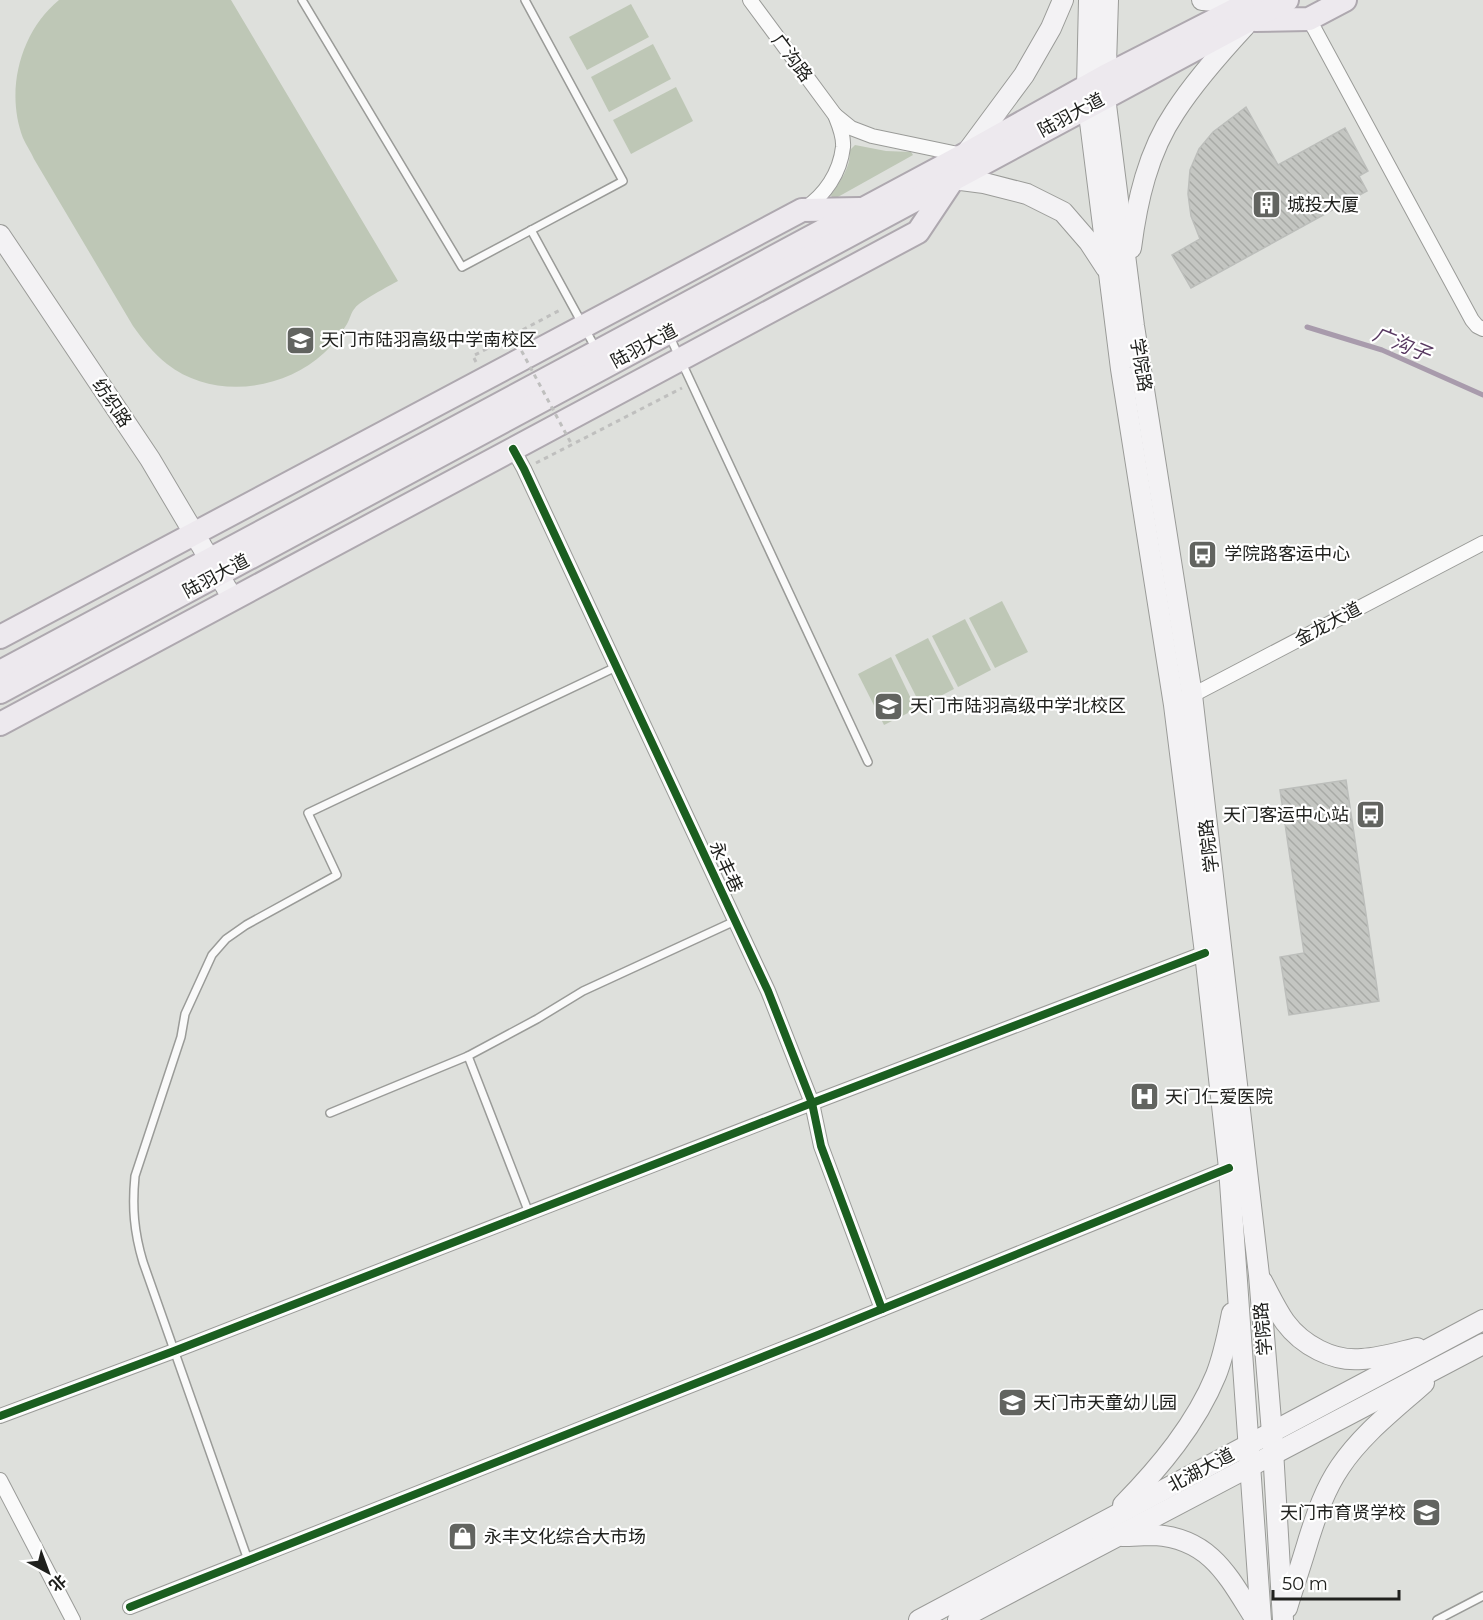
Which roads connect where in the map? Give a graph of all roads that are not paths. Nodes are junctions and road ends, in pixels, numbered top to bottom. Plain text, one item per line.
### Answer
1 (302, 0) edge
2 (525, 0) edge
3 (750, 0) edge
4 (1063, 0) edge
5 (1089, 0) edge
6 (1108, 0) edge
7 (1202, 0) edge
8 (1227, 0) edge
9 (1287, 0) edge
10 (1345, 0) edge
11 (1252, 10) edge
12 (1309, 19) junction
13 (1096, 92) junction
14 (835, 116) junction
15 (964, 155) junction
16 (953, 179) junction
17 (864, 209) junction
18 (802, 210) junction
19 (531, 230) junction
20 (0, 235) edge
21 (1118, 273) junction
22 (583, 326) junction
23 (1483, 329) edge
24 (668, 333) junction
25 (597, 352) junction
26 (681, 360) junction
27 (513, 449) junction
28 (194, 534) junction
29 (1483, 543) edge
30 (214, 568) junction
31 (233, 599) junction
32 (0, 637) edge
33 (616, 667) junction
34 (0, 672) edge
35 (0, 692) edge
36 (1192, 695) junction
37 (1174, 705) junction
38 (0, 724) edge
39 (868, 762) dead end
40 (735, 921) junction
41 (1205, 953) junction
42 (468, 1056) junction
43 (812, 1103) junction
44 (330, 1113) dead end
45 (1229, 1168) junction
46 (529, 1214) junction
47 (1258, 1275) junction
48 (1237, 1280) junction
49 (882, 1309) junction
50 (1483, 1320) edge
51 (1443, 1342) junction
52 (1483, 1344) edge
53 (174, 1351) junction
54 (1448, 1363) junction
55 (0, 1416) edge
56 (1272, 1433) junction
57 (1249, 1445) junction
58 (1273, 1455) junction
59 (1250, 1466) junction
60 (0, 1480) edge
61 (1113, 1527) junction
62 (248, 1560) junction
63 (1483, 1596) edge
64 (130, 1607) dead end
65 (73, 1620) edge
66 (919, 1620) edge
67 (958, 1620) edge
68 (1259, 1620) edge
69 (1283, 1620) edge
70 (1437, 1620) edge

1 - 19 lane
2 - 19 lane
3 - 14 street, 广沟路
4 - 15 main road
5 - 13 main road
6 - 13 main road
7 - 8 main road
9 - 11 main road, 陆羽大道
10 - 12 main road
11 - 12 main road
11 - 13 main road, 陆羽大道
11 - 21 main road
12 - 23 street
13 - 15 main road, 陆羽大道
13 - 16 main road, 陆羽大道
13 - 21 main road, 学院路
14 - 15 street
14 - 18 street
15 - 17 main road, 陆羽大道
16 - 21 main road
16 - 24 main road, 陆羽大道
16 - 26 main road
17 - 18 main road
17 - 25 main road, 陆羽大道
18 - 22 main road
19 - 22 lane
20 - 28 main road, 纺织路
21 - 36 main road, 学院路
21 - 37 main road, 学院路
22 - 25 lane
22 - 28 main road
24 - 26 lane
24 - 30 main road, 陆羽大道
25 - 30 main road, 陆羽大道
26 - 27 main road
26 - 39 lane
27 - 31 main road
27 - 33 street, 永丰巷
28 - 30 main road, 纺织路
28 - 32 main road
29 - 36 street, 金龙大道
30 - 31 main road, 纺织路
30 - 34 main road, 陆羽大道
30 - 35 main road, 陆羽大道
31 - 38 main road
33 - 40 street, 永丰巷
33 - 53 lane
36 - 37 street, 金龙大道
36 - 47 main road, 学院路
37 - 41 main road, 学院路
40 - 42 lane
40 - 43 street, 永丰巷
41 - 43 street
41 - 45 main road, 学院路
42 - 44 lane
42 - 46 lane
43 - 46 street
43 - 49 street, 永丰巷
45 - 48 main road, 学院路
45 - 49 street
46 - 53 street
47 - 51 main road
47 - 56 main road, 学院路
48 - 57 main road, 学院路
48 - 61 main road
49 - 62 street
50 - 51 main road, 北湖大道
51 - 56 main road, 北湖大道
52 - 54 main road, 北湖大道
53 - 55 street
53 - 62 lane
54 - 58 main road, 北湖大道
54 - 69 main road
56 - 57 main road, 北湖大道
56 - 58 main road, 学院路
57 - 59 main road, 学院路
57 - 61 main road, 北湖大道
58 - 59 main road, 北湖大道
58 - 69 main road, 学院路
59 - 61 main road, 北湖大道
59 - 68 main road, 学院路
60 - 65 street
61 - 66 main road, 北湖大道
61 - 67 main road, 北湖大道
61 - 68 main road
62 - 64 street
63 - 70 lane

